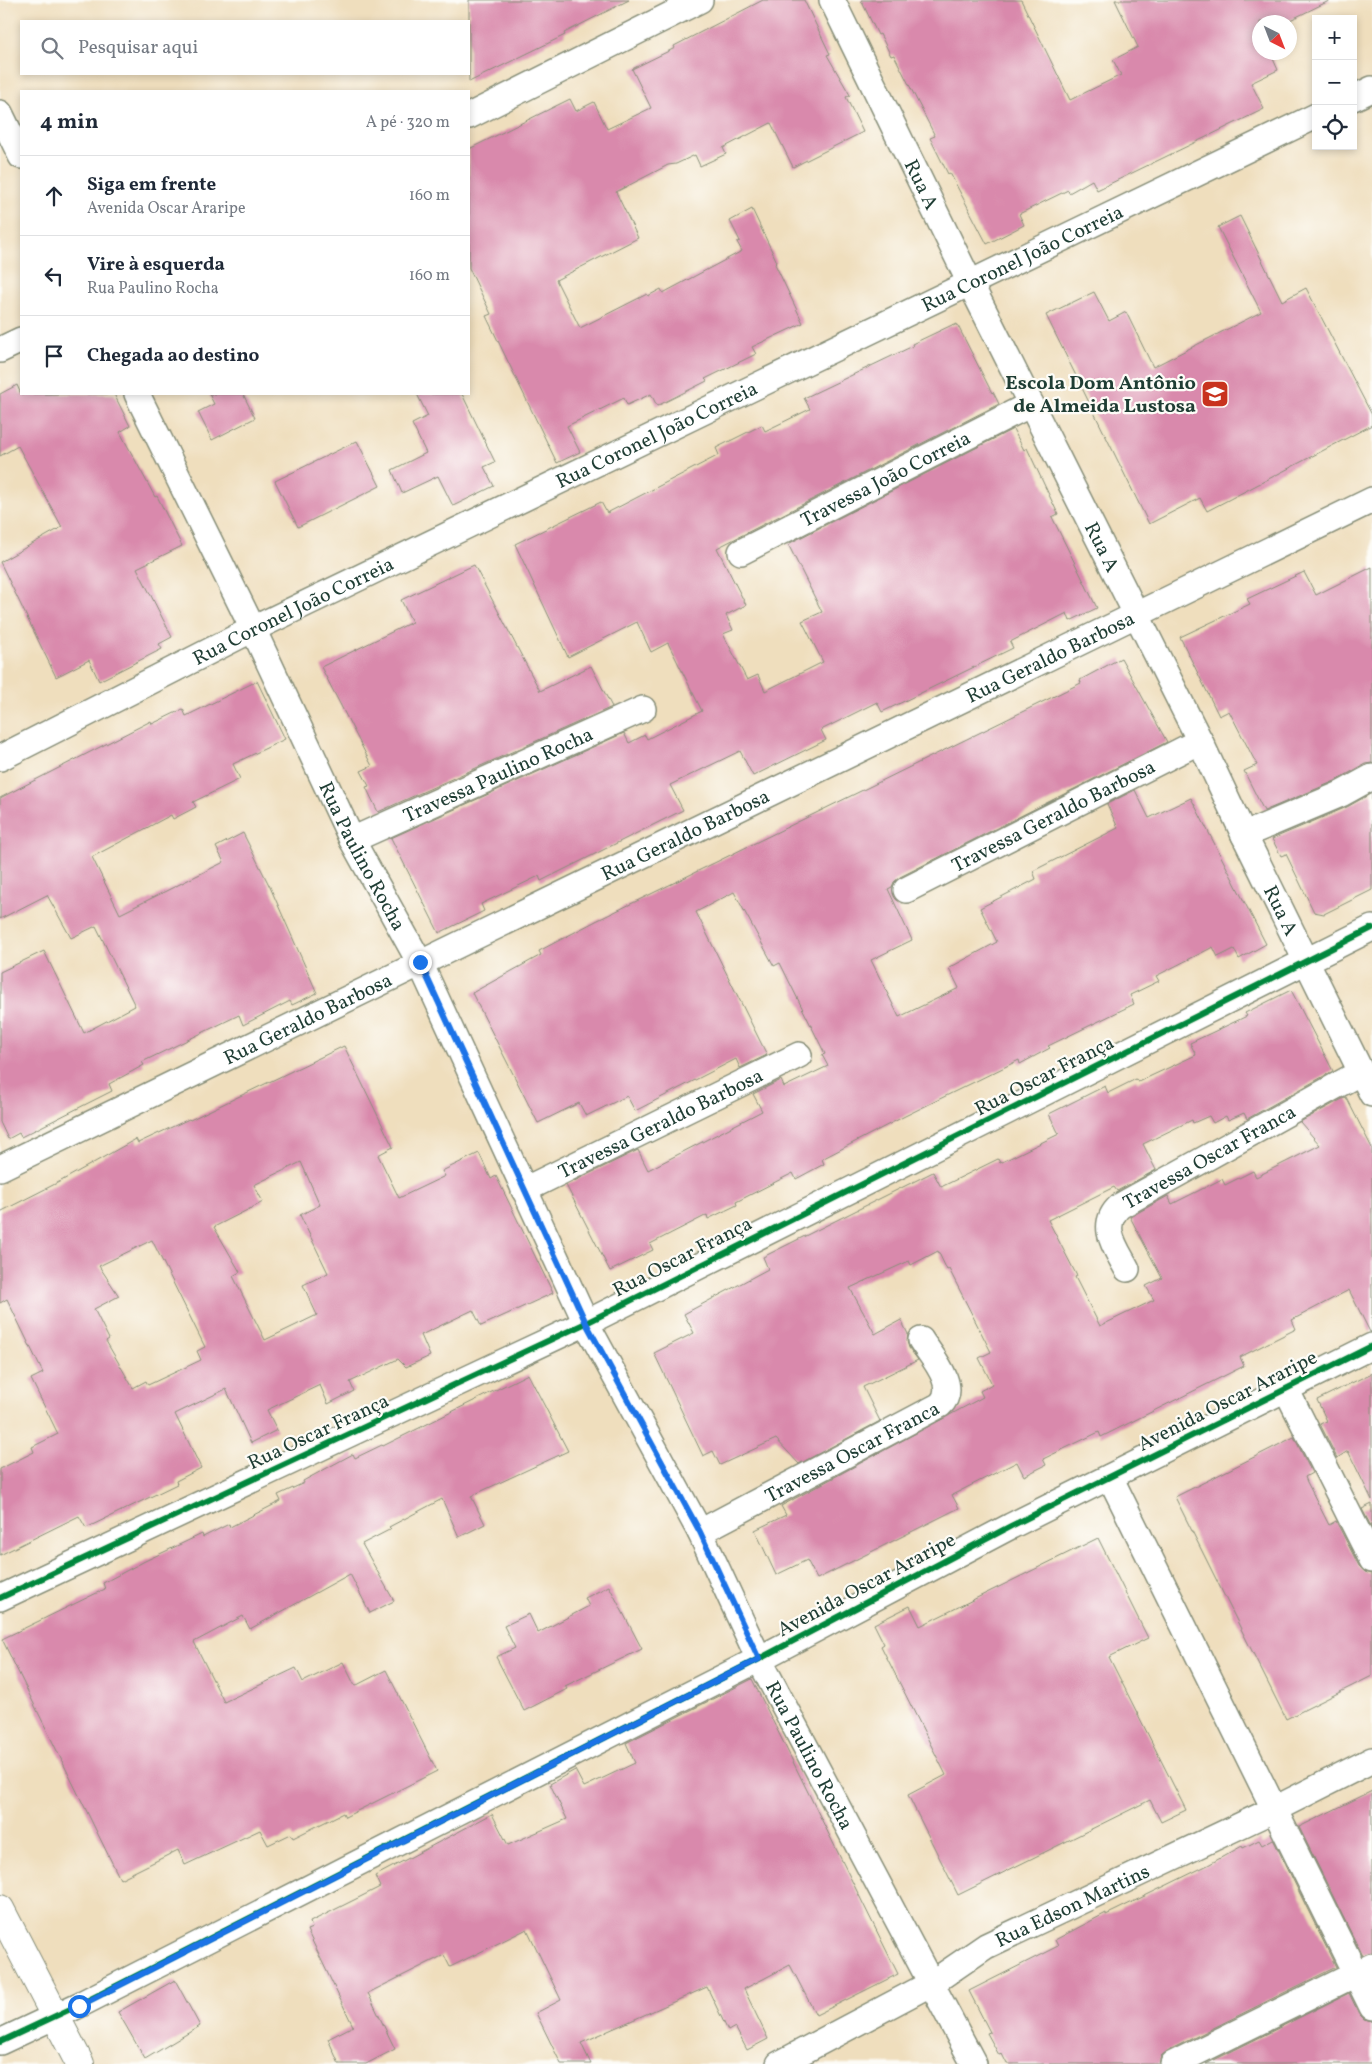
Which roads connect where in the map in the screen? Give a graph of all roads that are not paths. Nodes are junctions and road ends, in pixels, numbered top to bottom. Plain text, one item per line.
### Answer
1 (700, 0) edge
2 (832, 0) edge
3 (1372, 89) edge
4 (1357, 96) edge
5 (0, 113) edge
6 (470, 115) edge
7 (1312, 118) edge
8 (20, 154) edge
9 (970, 283) junction
10 (20, 340) edge
11 (0, 350) edge
12 (137, 395) edge
13 (1031, 404) junction
14 (1372, 500) edge
15 (741, 552) dead end
16 (1137, 615) junction
17 (253, 629) junction
18 (643, 709) dead end
19 (1200, 741) junction
20 (0, 758) edge
21 (1372, 777) edge
22 (1244, 835) junction
23 (352, 840) junction
24 (906, 890) dead end
25 (1372, 928) edge
26 (1308, 961) junction
27 (420, 962) junction
28 (799, 1055) dead end
29 (1367, 1083) edge
30 (0, 1168) edge
31 (524, 1190) junction
32 (1127, 1269) dead end
33 (586, 1323) junction
34 (921, 1340) dead end
35 (1372, 1346) edge
36 (1286, 1389) junction
37 (1110, 1477) junction
38 (700, 1532) junction
39 (1372, 1560) edge
40 (0, 1598) edge
41 (759, 1659) junction
42 (1372, 1760) edge
43 (1275, 1809) junction
44 (0, 1909) edge
45 (1364, 1970) edge
46 (932, 1982) junction
47 (1372, 2007) edge
48 (56, 2017) junction
49 (0, 2042) edge
50 (80, 2064) edge
51 (779, 2064) edge
52 (974, 2064) edge
53 (1172, 2064) edge

1 - 6 street
2 - 9 street, Rua A
3 - 4 street
5 - 8 street
7 - 9 street, Rua Coronel João Correia
9 - 13 street, Rua A
9 - 17 street, Rua Coronel João Correia
10 - 11 street
12 - 17 street, Rua Paulino Rocha
13 - 15 street, Travessa João Correia
13 - 16 street, Rua A
14 - 16 street, Rua Geraldo Barbosa
16 - 19 street, Rua A
16 - 27 street, Rua Geraldo Barbosa
17 - 20 street, Rua Coronel João Correia
17 - 23 street, Rua Paulino Rocha
18 - 23 street, Travessa Paulino Rocha
19 - 22 street, Rua A
19 - 24 street, Travessa Geraldo Barbosa
21 - 22 street
22 - 26 street, Rua A
23 - 27 street, Rua Paulino Rocha
25 - 26 street, Rua Oscar França
26 - 29 street, Rua A
26 - 33 street, Rua Oscar França
27 - 30 street, Rua Geraldo Barbosa
27 - 31 street, Rua Paulino Rocha
28 - 31 street, Travessa Geraldo Barbosa
29 - 32 street, Travessa Oscar Franca
31 - 33 street, Rua Paulino Rocha
33 - 38 street, Rua Paulino Rocha
33 - 40 street, Rua Oscar França
34 - 38 street, Travessa Oscar Franca
35 - 36 street, Avenida Oscar Araripe
36 - 37 street, Avenida Oscar Araripe
36 - 39 street
37 - 41 street, Avenida Oscar Araripe
37 - 43 street
38 - 41 street, Rua Paulino Rocha
41 - 46 street, Rua Paulino Rocha
41 - 48 street, Avenida Oscar Araripe
42 - 43 street, Rua Edson Martins
43 - 45 street
43 - 46 street, Rua Edson Martins
44 - 48 street
45 - 47 street
45 - 53 street
46 - 51 street, Rua Edson Martins
46 - 52 street, Rua Paulino Rocha
48 - 49 street, Avenida Oscar Araripe
48 - 50 street

